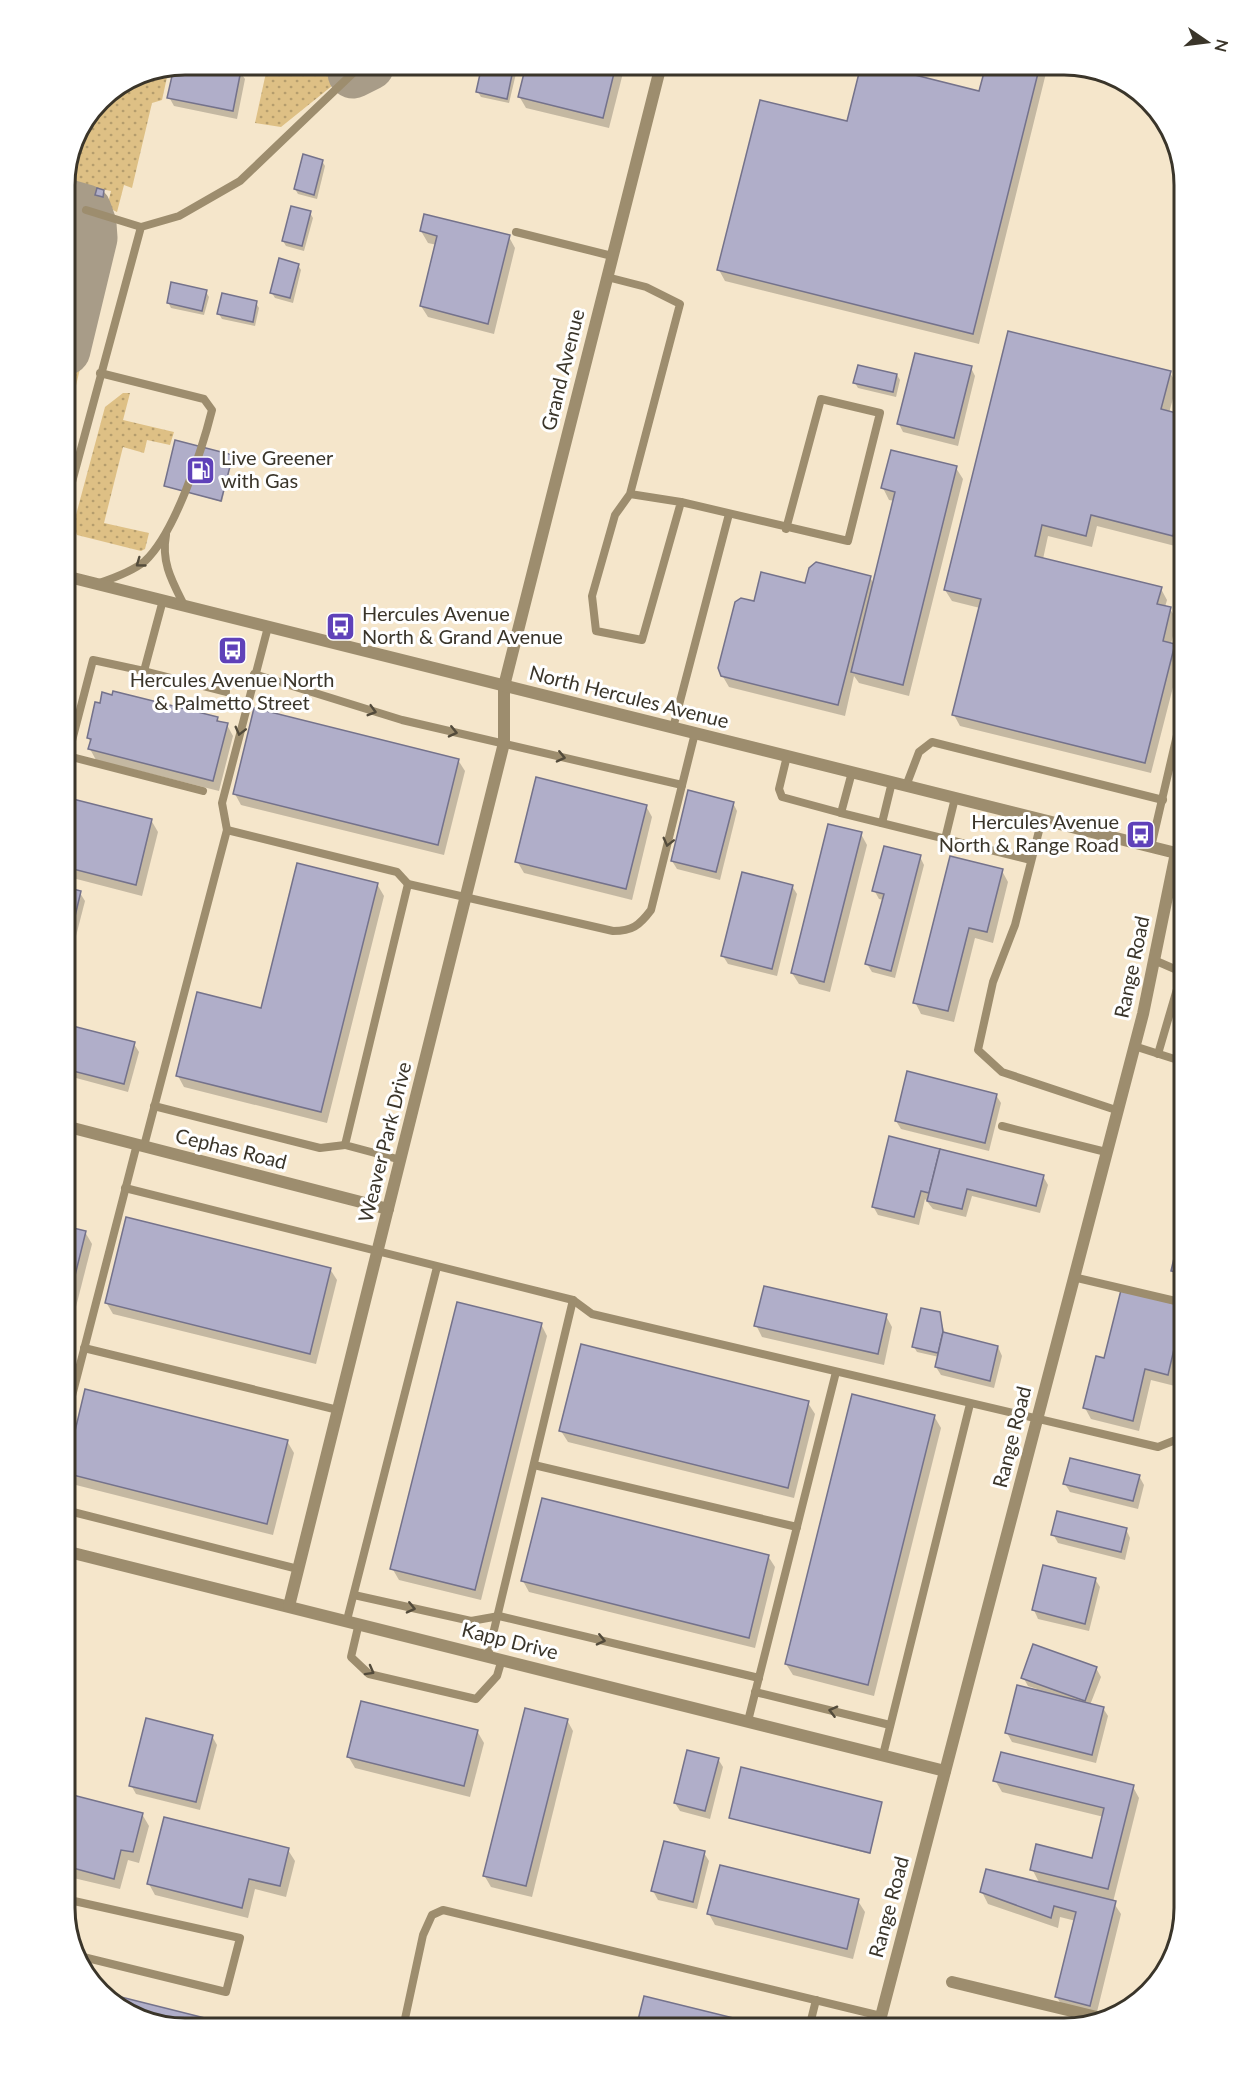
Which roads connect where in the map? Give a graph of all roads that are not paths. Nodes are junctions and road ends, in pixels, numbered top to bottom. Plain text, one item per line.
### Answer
1 (350, 75) edge
2 (658, 75) edge
3 (86, 210) dead end
4 (141, 227) junction
5 (516, 232) dead end
6 (612, 256) junction
7 (607, 277) junction
8 (100, 373) junction
9 (75, 469) edge
10 (630, 494) junction
11 (681, 502) junction
12 (729, 514) junction
13 (168, 525) junction
14 (786, 529) junction
15 (75, 578) edge
16 (97, 584) junction
17 (163, 600) junction
18 (184, 605) junction
19 (268, 627) junction
20 (144, 672) junction
21 (254, 674) junction
22 (504, 686) junction
23 (226, 692) dead end
24 (75, 724) edge
25 (673, 728) junction
26 (695, 733) junction
27 (504, 743) junction
28 (1174, 752) edge
29 (787, 756) junction
30 (75, 758) edge
31 (852, 772) junction
32 (892, 782) junction
33 (682, 785) junction
34 (906, 786) junction
35 (203, 791) dead end
36 (955, 798) junction
37 (1163, 800) junction
38 (841, 813) junction
39 (1042, 819) junction
40 (882, 823) junction
41 (227, 830) junction
42 (945, 839) junction
43 (1151, 847) junction
44 (1174, 853) edge
45 (1031, 860) junction
46 (1174, 878) edge
47 (408, 884) junction
48 (466, 897) junction
49 (1154, 960) junction
50 (1174, 969) edge
51 (1174, 999) edge
52 (1134, 1046) junction
53 (1158, 1054) junction
54 (1174, 1059) edge
55 (154, 1106) junction
56 (1116, 1110) junction
57 (1002, 1126) dead end
58 (75, 1129) edge
59 (140, 1145) junction
60 (345, 1145) junction
61 (1106, 1152) junction
62 (401, 1160) junction
63 (125, 1188) junction
64 (388, 1209) junction
65 (378, 1252) junction
66 (437, 1267) junction
67 (1073, 1277) junction
68 (573, 1300) junction
69 (1174, 1300) edge
70 (84, 1348) junction
71 (836, 1372) junction
72 (75, 1382) edge
73 (970, 1404) junction
74 (338, 1410) junction
75 (1036, 1419) junction
76 (1174, 1440) edge
77 (534, 1465) junction
78 (75, 1513) edge
79 (797, 1527) junction
80 (75, 1554) edge
81 (298, 1569) junction
82 (354, 1595) junction
83 (289, 1606) junction
84 (499, 1616) junction
85 (346, 1620) junction
86 (359, 1623) junction
87 (488, 1655) junction
88 (502, 1659) junction
89 (759, 1678) junction
90 (756, 1692) junction
91 (748, 1721) junction
92 (890, 1725) junction
93 (883, 1755) junction
94 (945, 1771) junction
95 (75, 1901) edge
96 (86, 1957) edge
97 (952, 1982) dead end
98 (816, 2000) junction
99 (1088, 2015) edge
100 (405, 2018) edge
101 (812, 2018) edge
102 (868, 2018) edge
103 (880, 2018) edge

1 - 4 lane
2 - 6 street, Grand Avenue
3 - 4 lane
4 - 8 lane
5 - 6 lane
6 - 7 street, Grand Avenue
7 - 10 lane
7 - 22 street, Grand Avenue
8 - 9 lane
8 - 13 lane
10 - 11 lane
10 - 11 lane
11 - 12 lane
12 - 14 lane
12 - 25 lane
13 -> 16 lane
13 - 18 lane
14 - 14 lane
15 - 16 street, North Hercules Avenue
16 - 17 street, North Hercules Avenue
17 - 18 street, North Hercules Avenue
17 - 20 lane
18 - 19 street, North Hercules Avenue
19 - 21 lane
19 - 22 street, North Hercules Avenue
20 - 23 lane
20 - 24 lane
21 -> 27 lane
21 -> 41 lane
22 - 25 street, North Hercules Avenue
22 - 27 street, Weaver Park Drive
25 - 26 street, North Hercules Avenue
26 - 29 street, North Hercules Avenue
26 - 33 lane
27 -> 33 lane
27 - 48 street, Weaver Park Drive
28 - 37 lane
29 - 31 street, North Hercules Avenue
29 - 38 lane
30 - 35 lane
31 - 32 street, North Hercules Avenue
31 - 38 lane
32 - 34 street, North Hercules Avenue
32 - 40 lane
33 -> 48 lane
34 - 36 street, North Hercules Avenue
34 - 37 lane
36 - 39 street, North Hercules Avenue
36 - 42 lane
37 - 43 lane
38 - 40 lane
39 - 43 street, North Hercules Avenue
39 - 45 lane
40 - 42 lane
41 - 47 lane
41 - 55 lane
42 - 45 lane
43 - 44 street, North Hercules Avenue
45 - 56 lane
46 - 49 street, Range Road
47 - 48 lane
47 - 60 lane
48 - 62 street, Weaver Park Drive
49 - 50 lane
49 - 52 street, Range Road
51 - 53 lane
52 - 53 lane
52 - 56 street, Range Road
53 - 54 lane
55 - 59 lane
55 - 60 lane
56 - 61 street, Range Road
57 - 61 lane
58 - 59 street, Cephas Road
59 - 63 lane
59 - 64 street, Cephas Road
60 - 62 lane
61 - 67 street, Range Road
62 - 64 street, Weaver Park Drive
63 - 65 lane
63 - 70 lane
64 - 65 street, Weaver Park Drive
65 - 66 lane
65 - 74 street, Weaver Park Drive
66 - 68 lane
66 - 82 lane
67 - 69 lane
67 - 75 street, Range Road
68 - 71 lane
68 - 77 lane
70 - 72 lane
70 - 74 lane
71 - 73 lane
71 - 79 lane
73 - 75 lane
73 - 92 lane
74 - 81 street, Weaver Park Drive
75 - 76 lane
75 - 94 street, Range Road
77 - 79 lane
77 - 84 lane
78 - 81 lane
79 - 89 lane
80 - 83 street, Kapp Drive
81 - 83 street, Weaver Park Drive
82 -> 84 lane
82 - 85 lane
83 - 85 street, Kapp Drive
84 - 87 lane
84 -> 89 lane
85 - 86 street, Kapp Drive
86 - 87 street, Kapp Drive
86 -> 88 lane
87 - 88 street, Kapp Drive
88 - 91 street, Kapp Drive
89 - 90 lane
90 - 91 lane
92 -> 90 lane
91 - 93 street, Kapp Drive
92 - 93 lane
93 - 94 street, Kapp Drive
94 - 103 street, Range Road
95 - 96 lane
97 - 99 street
98 - 100 lane
98 - 101 lane
98 - 102 lane

